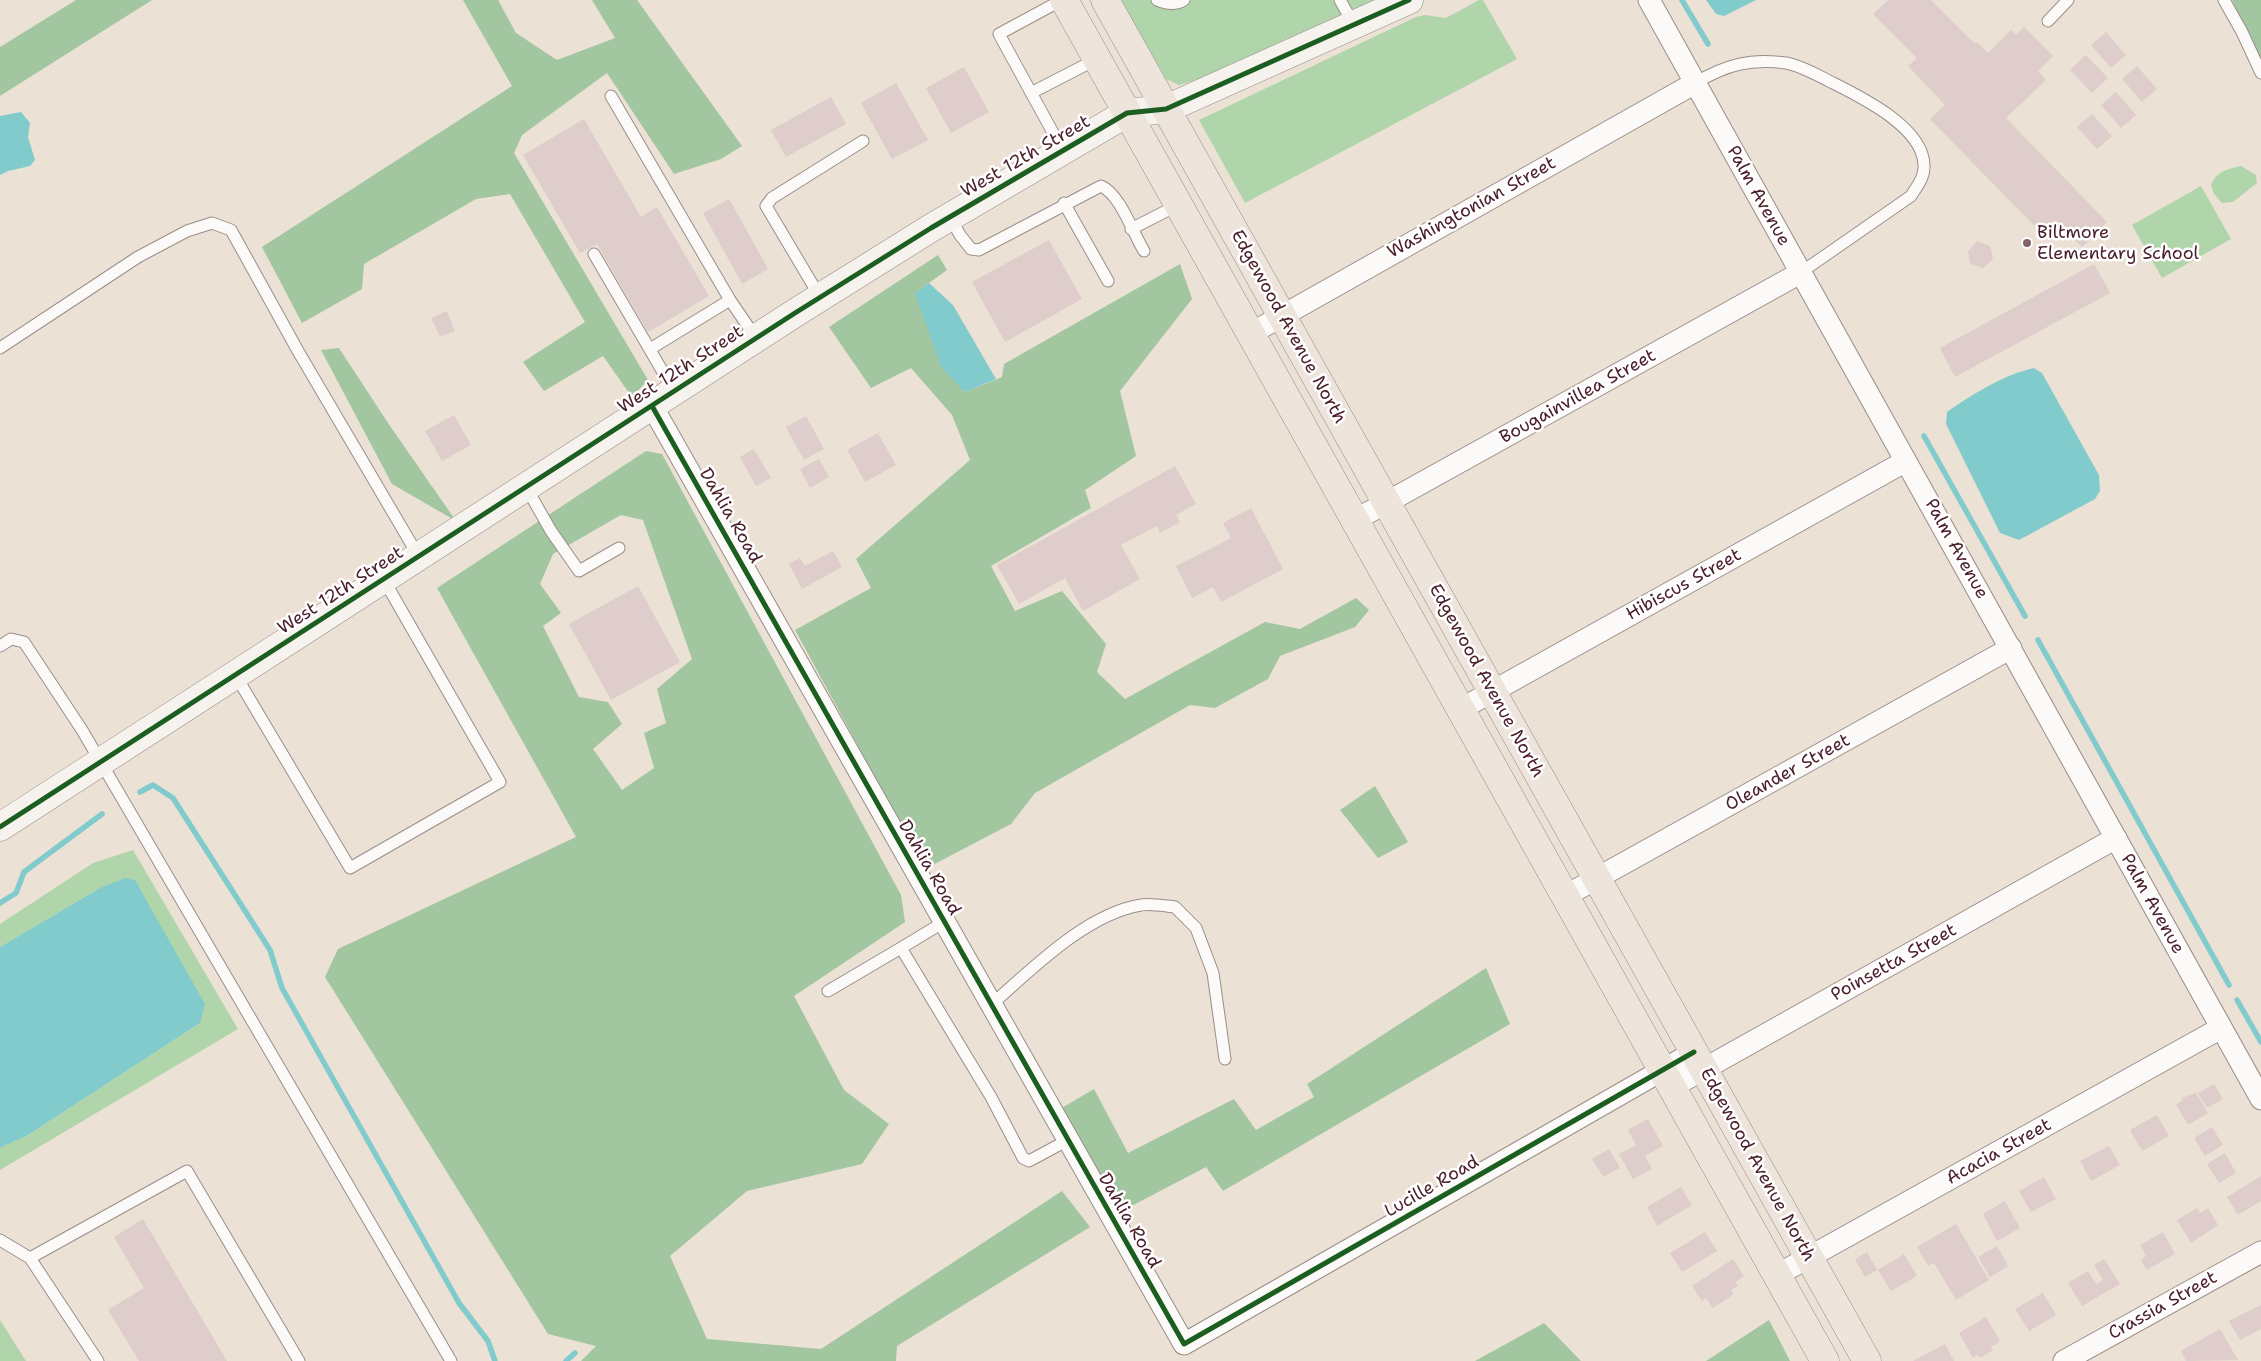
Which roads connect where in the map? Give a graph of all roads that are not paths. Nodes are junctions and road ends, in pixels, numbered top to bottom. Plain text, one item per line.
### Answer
1 (1063, 0) edge
2 (1105, 0) edge
3 (1157, 0) edge
4 (1184, 0) edge
5 (1340, 0) edge
6 (1410, 0) edge
7 (1649, 0) edge
8 (2068, 0) edge
9 (2224, 0) edge
10 (2048, 21) dead end
11 (1354, 25) junction
12 (1097, 60) junction
13 (2261, 73) edge
14 (1695, 82) junction
15 (1031, 93) junction
16 (611, 96) dead end
17 (1166, 109) junction
18 (1127, 113) junction
19 (863, 141) dead end
20 (1063, 151) junction
21 (1064, 203) junction
22 (1178, 204) junction
23 (950, 217) junction
24 (1131, 229) junction
25 (1144, 251) dead end
26 (594, 254) dead end
27 (1800, 273) junction
28 (1108, 281) dead end
29 (820, 297) junction
30 (730, 300) junction
31 (1282, 315) junction
32 (1250, 334) junction
33 (756, 338) junction
34 (0, 348) edge
35 (650, 349) junction
36 (674, 391) junction
37 (652, 406) junction
38 (1906, 461) junction
39 (526, 487) junction
40 (1386, 503) junction
41 (1355, 520) junction
42 (619, 548) dead end
43 (419, 557) junction
44 (384, 580) junction
45 (0, 646) edge
46 (2011, 648) junction
47 (236, 676) junction
48 (1492, 692) junction
49 (1461, 709) junction
50 (102, 761) junction
51 (0, 827) edge
52 (2116, 838) junction
53 (1597, 879) junction
54 (1565, 896) junction
55 (944, 922) junction
56 (901, 948) junction
57 (828, 991) dead end
58 (991, 1004) junction
59 (2221, 1028) junction
60 (1225, 1059) dead end
61 (1698, 1061) junction
62 (1667, 1078) junction
63 (2261, 1099) edge
64 (1068, 1140) junction
65 (0, 1240) edge
66 (2261, 1252) edge
67 (30, 1258) junction
68 (1809, 1258) junction
69 (1777, 1275) junction
70 (1184, 1344) joint
71 (98, 1361) edge
72 (299, 1361) edge
73 (451, 1361) edge
74 (1825, 1361) edge
75 (1867, 1361) edge
76 (2064, 1361) edge

1 - 12 main road, Edgewood Avenue North
1 - 15 lane
2 - 17 main road, Edgewood Avenue North
3 - 4 lane
5 - 11 lane
6 - 11 street, West 12th Street
7 - 14 street, Palm Avenue
8 - 10 lane
9 - 13 lane
11 - 17 street, West 12th Street
12 - 15 lane
12 - 18 main road, Edgewood Avenue North
14 - 27 street, Palm Avenue
14 - 27 lane
14 - 31 street, Washingtonian Street
15 - 20 lane
16 - 30 lane
17 - 18 street, West 12th Street
17 - 31 main road, Edgewood Avenue North
18 - 20 street, West 12th Street
18 - 22 main road, Edgewood Avenue North
19 - 29 lane
20 - 23 street, West 12th Street
21 - 23 lane
21 - 24 lane
21 - 28 lane
22 - 24 lane
22 - 32 main road, Edgewood Avenue North
23 - 29 street, West 12th Street
24 - 25 lane
26 - 35 lane
27 - 38 street, Palm Avenue
27 - 40 street, Bougainvillea Street
29 - 33 street, West 12th Street
30 - 33 lane
30 - 35 lane
31 - 32 street, Washingtonian Street
31 - 40 main road, Edgewood Avenue North
32 - 41 main road, Edgewood Avenue North
33 - 36 street, West 12th Street
34 - 43 lane
35 - 36 lane
36 - 37 street, West 12th Street
37 - 39 street, West 12th Street
37 - 55 street, Dahlia Road
38 - 46 street, Palm Avenue
38 - 48 street, Hibiscus Street
39 - 42 lane
39 - 43 street, West 12th Street
40 - 41 street, Bougainvillea Street
40 - 48 main road, Edgewood Avenue North
41 - 49 main road, Edgewood Avenue North
43 - 44 street, West 12th Street
44 - 47 street, West 12th Street
44 - 47 lane
45 - 50 lane
46 - 52 street, Palm Avenue
46 - 53 street, Oleander Street
47 - 50 street, West 12th Street
48 - 49 street, Hibiscus Street
48 - 53 main road, Edgewood Avenue North
49 - 54 main road, Edgewood Avenue North
50 - 51 street, West 12th Street
50 - 73 lane
52 - 59 street, Palm Avenue
52 - 61 street, Poinsetta Street
53 - 54 street, Oleander Street
53 - 61 main road, Edgewood Avenue North
54 - 62 main road, Edgewood Avenue North
55 - 56 lane
55 - 58 street, Dahlia Road
56 - 57 lane
56 - 64 lane
58 - 60 lane
58 - 64 street, Dahlia Road
59 - 63 street, Palm Avenue
59 - 68 street, Acacia Street
61 - 62 street, Lucille Road
61 - 68 main road, Edgewood Avenue North
62 - 69 main road, Edgewood Avenue North
62 - 70 street, Lucille Road
64 - 70 street, Dahlia Road
65 - 67 lane
66 - 76 street, Crassia Street
67 - 71 lane
67 - 72 lane
68 - 69 street, Acacia Street
68 - 75 main road, Edgewood Avenue North
69 - 74 main road, Edgewood Avenue North

